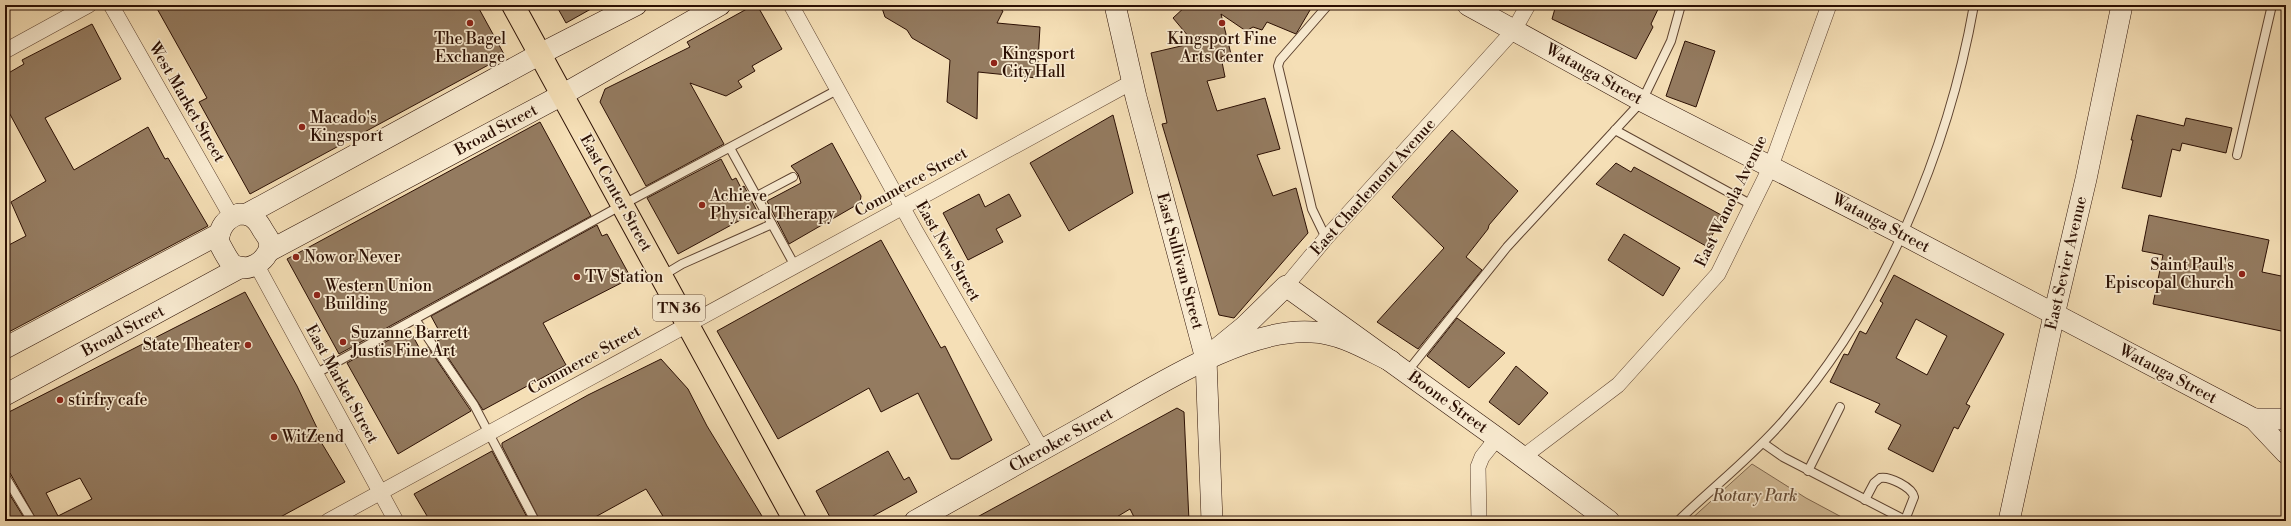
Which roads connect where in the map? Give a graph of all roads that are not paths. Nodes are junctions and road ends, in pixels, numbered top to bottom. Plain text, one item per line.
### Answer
1 (90, 5) edge
2 (111, 5) edge
3 (513, 5) edge
4 (636, 5) edge
5 (720, 5) edge
6 (791, 5) edge
7 (1115, 5) edge
8 (1328, 5) edge
9 (1468, 5) edge
10 (1528, 5) edge
11 (1680, 5) edge
12 (1829, 5) edge
13 (1974, 5) edge
14 (2122, 5) edge
15 (2272, 5) edge
16 (1514, 30) junction
17 (5, 51) edge
18 (540, 54) junction
19 (1132, 82) junction
20 (839, 89) junction
21 (562, 96) junction
22 (1642, 101) junction
23 (1615, 130) junction
24 (730, 148) junction
25 (2237, 155) dead end
26 (1771, 166) junction
27 (793, 177) dead end
28 (757, 196) junction
29 (622, 205) junction
30 (1752, 205) junction
31 (902, 207) junction
32 (239, 215) junction
33 (772, 224) junction
34 (219, 234) junction
35 (1902, 234) junction
36 (1326, 238) junction
37 (255, 261) junction
38 (795, 266) junction
39 (661, 276) junction
40 (1286, 286) junction
41 (2054, 315) junction
42 (415, 319) junction
43 (687, 324) junction
44 (5, 348) edge
45 (1206, 359) junction
46 (1399, 367) junction
47 (315, 374) junction
48 (5, 395) edge
49 (1840, 407) dead end
50 (2254, 419) junction
51 (2286, 419) edge
52 (2286, 431) edge
53 (488, 433) junction
54 (1498, 438) junction
55 (1763, 443) junction
56 (1042, 450) junction
57 (2286, 453) edge
58 (1523, 457) junction
59 (1808, 471) junction
60 (5, 476) edge
61 (381, 492) junction
62 (1865, 500) junction
63 (1906, 520) edge
64 (32, 521) edge
65 (328, 521) edge
66 (396, 521) edge
67 (535, 521) edge
68 (796, 521) edge
69 (915, 521) edge
70 (1212, 521) edge
71 (1480, 521) edge
72 (1608, 521) edge
73 (1678, 521) edge
74 (2009, 521) edge

1 - 17 street
2 - 32 street, West Market Street
3 - 18 main road, TN 36
4 - 18 street
5 - 21 street, Broad Street
6 - 20 street, East New Street
7 - 19 street, East Sullivan Street
8 - 36 lane
9 - 16 street, Watauga Street
10 - 16 street, East Charlemont Avenue
11 - 22 lane
12 - 26 street, East Wanola Avenue
13 - 35 lane
14 - 41 street, East Sevier Avenue
15 - 25 lane
16 - 22 street, Watauga Street
16 - 36 street, East Charlemont Avenue
18 - 21 main road, East Center Street / TN 36
18 - 32 street
19 - 31 street, Commerce Street
19 - 45 street, East Sullivan Street
20 - 24 lane
20 - 31 street, East New Street
21 - 29 main road, East Center Street / TN 36
21 - 37 street, Broad Street
22 - 23 lane
22 - 26 street, Watauga Street
23 - 30 lane
23 - 46 lane
24 - 28 lane
24 - 29 lane
26 - 30 street, East Wanola Avenue
26 - 35 street, Watauga Street
27 - 28 lane
28 - 33 lane
29 - 39 main road, East Center Street / TN 36
29 - 42 lane
30 - 58 street, East Wanola Avenue
31 - 38 street, Commerce Street
31 - 56 street, East New Street
32 - 34 street
32 - 37 street
33 - 38 lane
33 - 39 lane
34 - 37 street
34 - 44 street
35 - 41 street, Watauga Street
35 - 55 lane
36 - 40 street, East Charlemont Avenue
37 - 47 street, East Market Street
37 - 48 street, Broad Street
38 - 43 street, Commerce Street
39 - 43 main road, East Center Street / TN 36
40 - 45 street, East Charlemont Avenue
40 - 46 street, Boone Street
41 - 50 street, Watauga Street
41 - 74 street, East Sevier Avenue
42 - 47 lane
42 - 53 lane
43 - 53 street, Commerce Street
43 - 68 main road, East Center Street / TN 36
45 - 46 street
45 - 56 street, Cherokee Street
45 - 70 street, East Sullivan Street
46 - 54 street, Boone Street
47 - 61 street, East Market Street
49 - 59 lane
50 - 51 street
50 - 52 street
50 - 57 street, Watauga Street
53 - 61 street, Commerce Street
53 - 67 lane
54 - 58 street, Boone Street
54 - 71 street
55 - 59 lane
55 - 73 lane
56 - 69 street, Cherokee Street
58 - 72 street, Boone Street
59 - 62 lane
60 - 64 lane
61 - 65 street, Commerce Street
61 - 66 street, East Market Street
62 - 63 lane
62 - 63 lane

